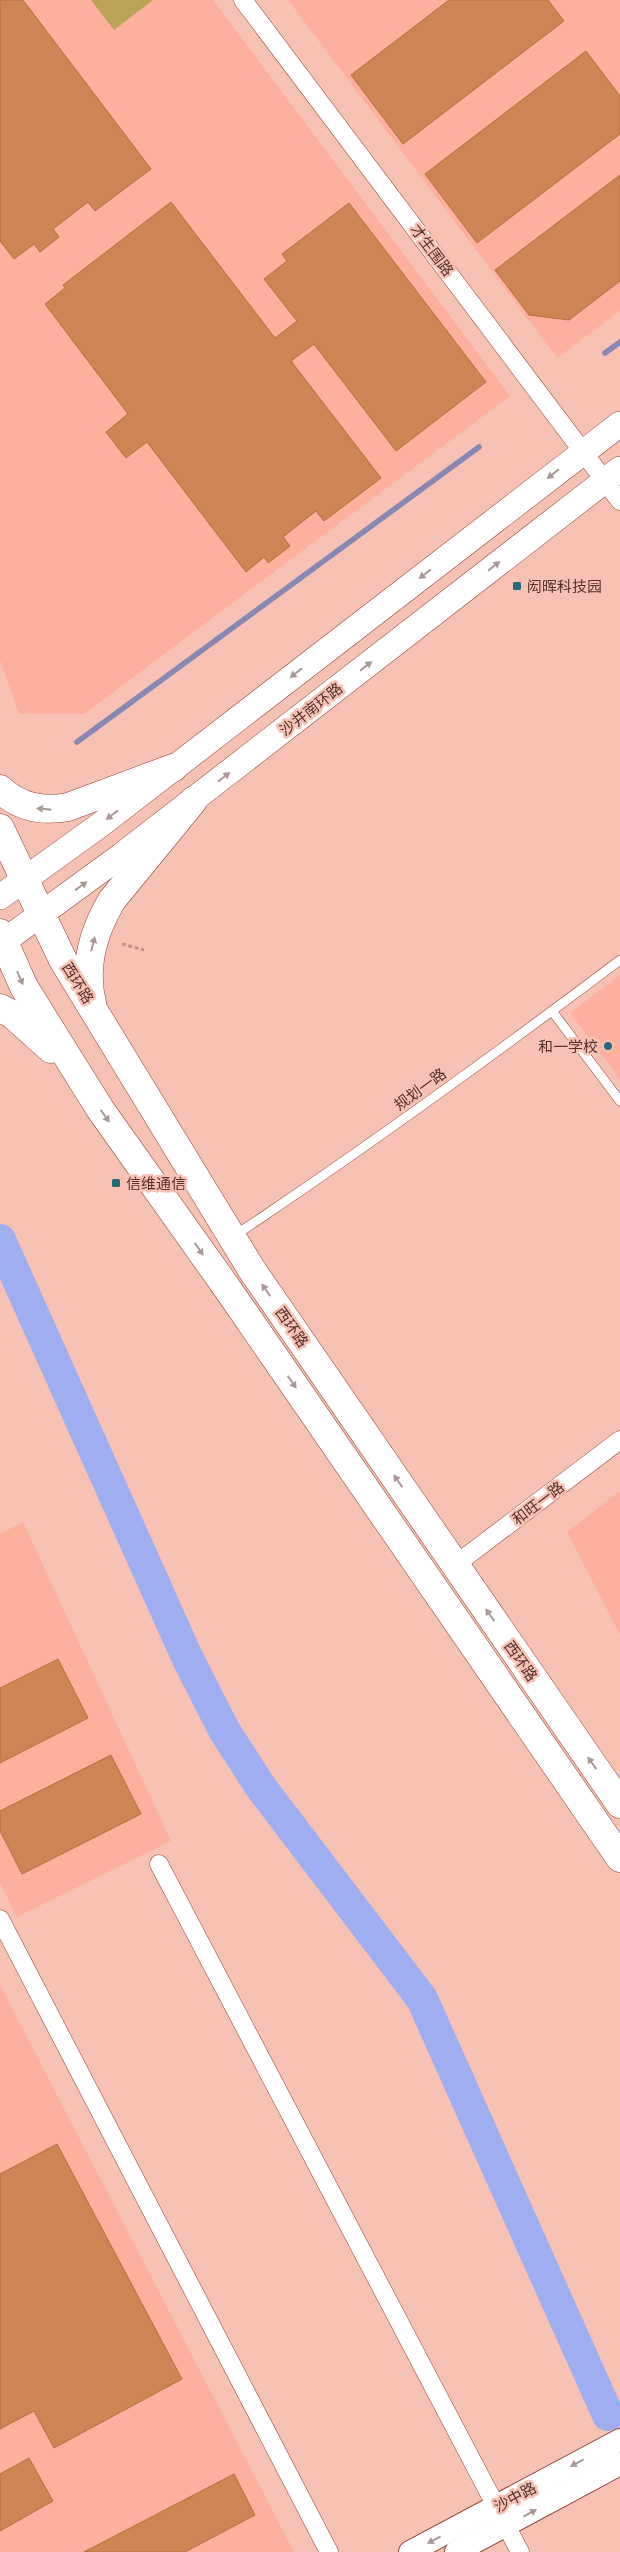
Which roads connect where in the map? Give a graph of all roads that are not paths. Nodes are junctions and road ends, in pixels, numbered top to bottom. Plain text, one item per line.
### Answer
1 (243, 0) edge
2 (620, 424) edge
3 (583, 452) junction
4 (612, 475) edge
5 (620, 501) edge
6 (173, 768) junction
7 (0, 789) edge
8 (193, 801) junction
9 (0, 828) edge
10 (24, 880) junction
11 (0, 897) edge
12 (41, 914) junction
13 (1, 940) edge
14 (620, 960) edge
15 (0, 1008) edge
16 (94, 1010) junction
17 (552, 1011) junction
18 (73, 1069) junction
19 (620, 1101) edge
20 (232, 1237) junction
21 (620, 1440) edge
22 (455, 1565) junction
23 (620, 1804) edge
24 (620, 1858) edge
25 (159, 1864) dead end
26 (0, 1919) edge
27 (620, 2440) edge
28 (620, 2464) edge
29 (502, 2516) junction
30 (329, 2552) edge
31 (410, 2552) edge
32 (456, 2552) edge
33 (520, 2552) edge

1 - 3 street, 才生围路
2 - 3 main road
3 - 4 street, 才生围路
3 -> 6 main road
4 - 5 street, 才生围路
8 -> 4 main road, 沙井南环路
6 -> 7 main road
6 -> 10 main road
12 -> 8 main road, 沙井南环路
16 -> 8 main road
9 - 10 main road, 西环路
10 - 11 main road
10 - 12 main road, 西环路
12 - 13 main road, 沙井南环路
12 - 16 main road, 西环路
13 -> 18 main road, 西环路
14 - 17 lane, 规划一路
15 - 18 main road
16 - 20 main road, 西环路
17 - 19 lane
17 - 20 lane, 规划一路
18 -> 24 main road, 西环路
22 -> 20 main road, 西环路
21 - 22 street, 和旺一路
23 -> 22 main road, 西环路
25 - 29 street
26 - 30 street
27 -> 29 street, 沙中路
29 -> 28 street, 沙中路
29 -> 31 street, 沙中路
29 - 32 street, 沙中路
29 - 33 street

